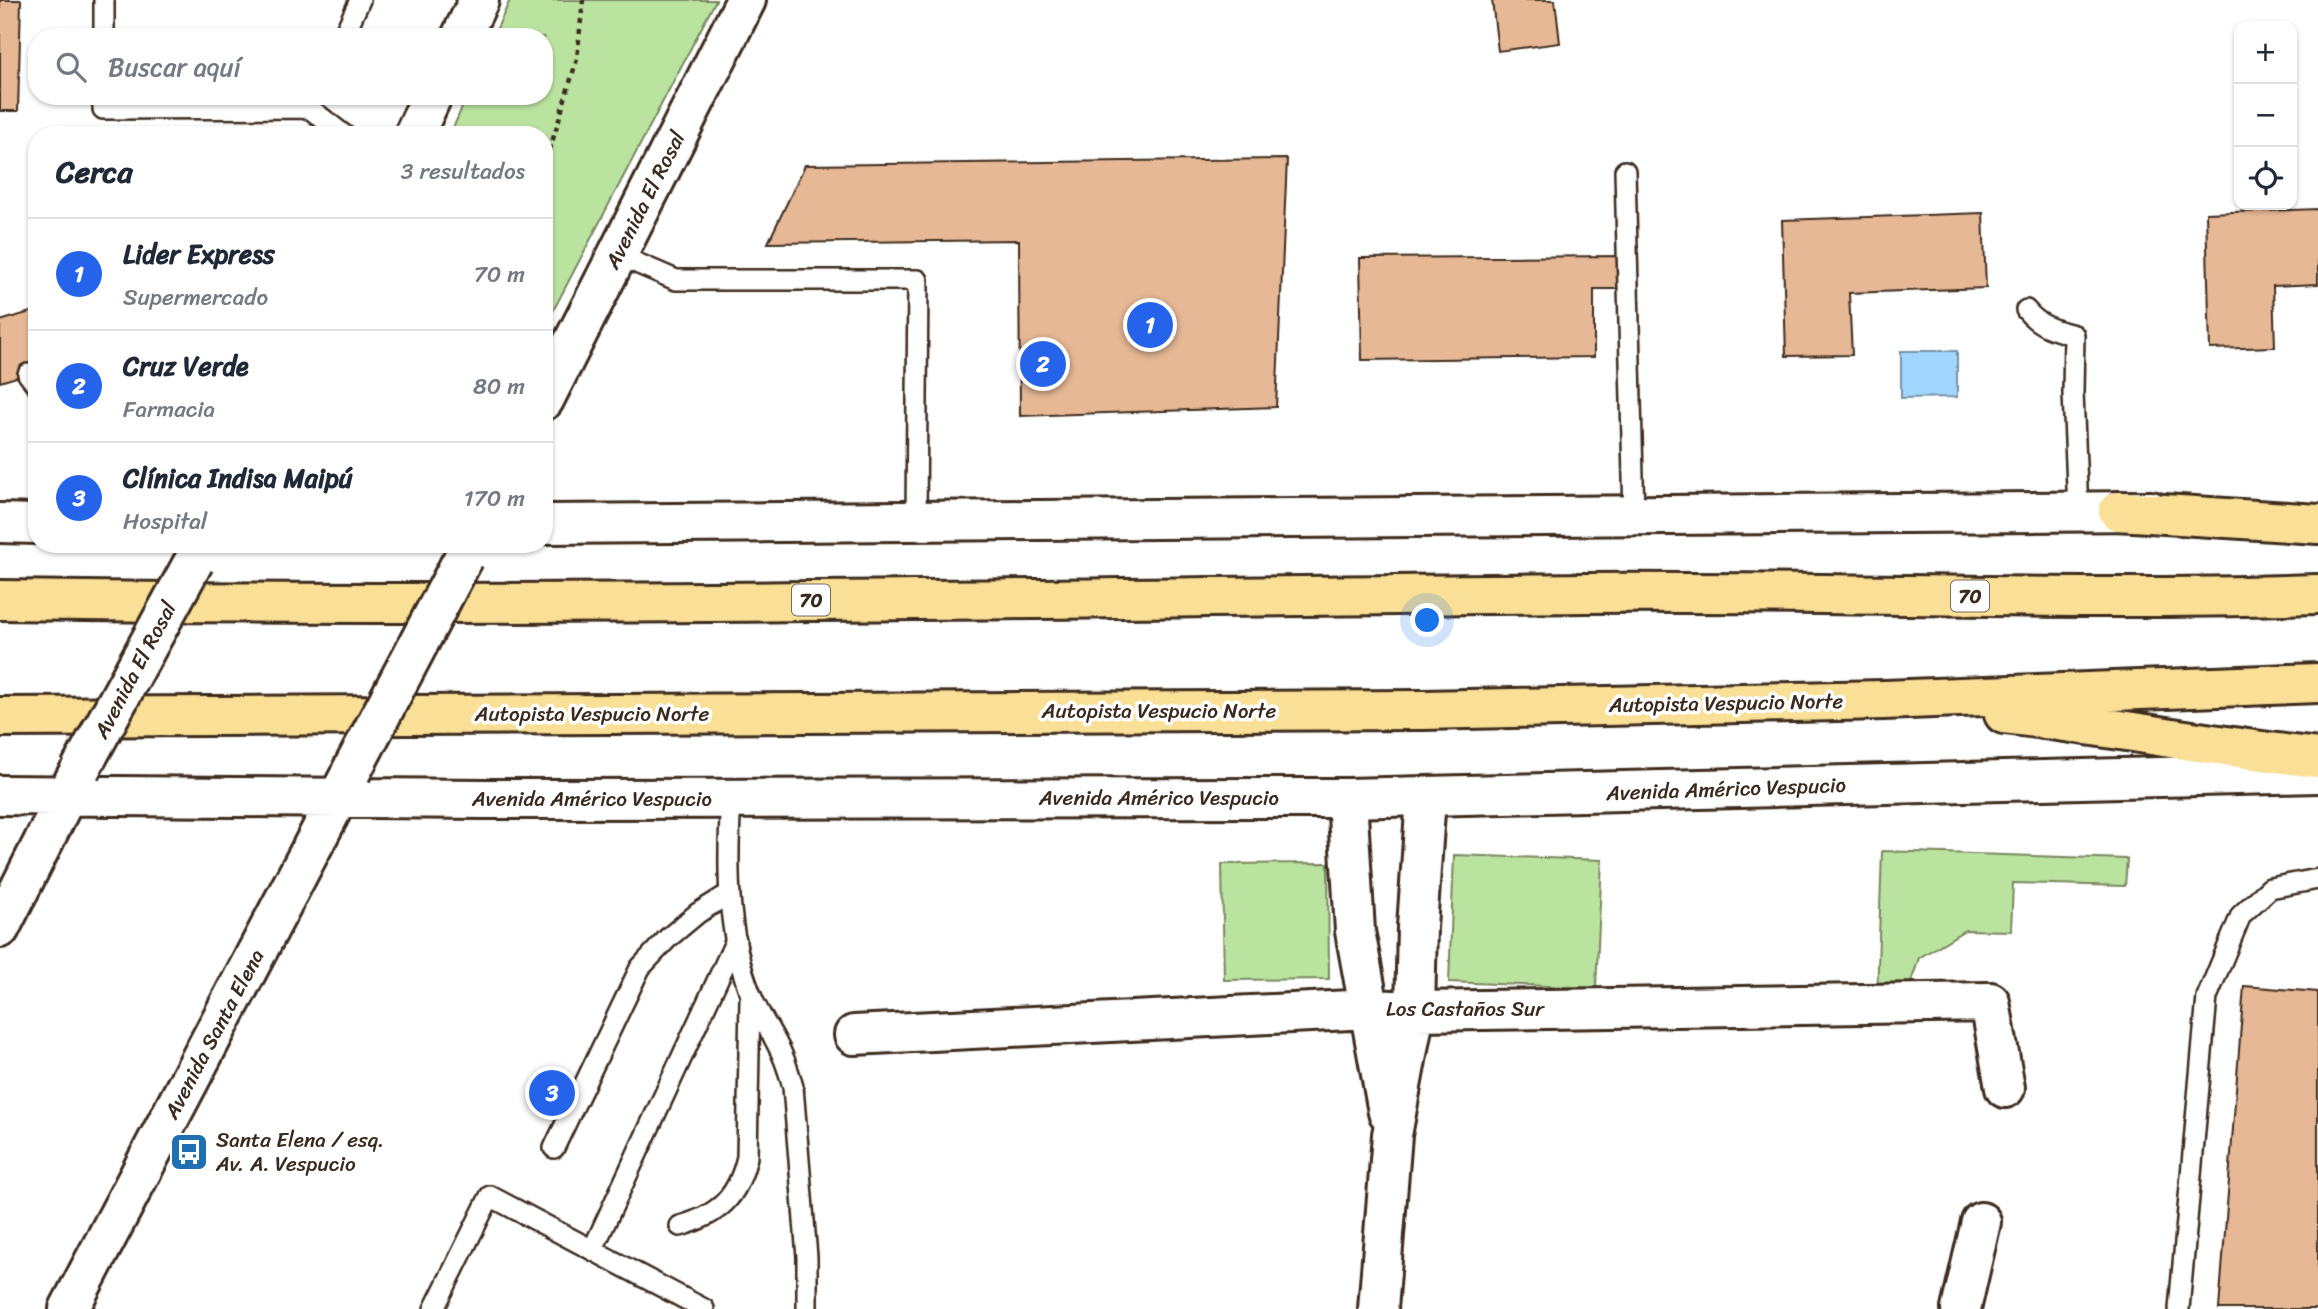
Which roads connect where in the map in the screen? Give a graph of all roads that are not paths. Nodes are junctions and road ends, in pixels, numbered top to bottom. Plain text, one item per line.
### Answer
1 (104, 0) edge
2 (360, 0) edge
3 (479, 0) edge
4 (746, 0) edge
5 (104, 28) edge
6 (347, 28) edge
7 (465, 28) edge
8 (103, 105) edge
9 (208, 105) edge
10 (315, 105) edge
11 (428, 105) edge
12 (335, 126) edge
13 (418, 126) edge
14 (1625, 171) dead end
15 (618, 255) junction
16 (2026, 310) dead end
17 (581, 327) junction
18 (553, 335) edge
19 (553, 382) edge
20 (2318, 509) edge
21 (2078, 511) junction
22 (2118, 511) junction
23 (1634, 515) junction
24 (916, 521) junction
25 (0, 523) edge
26 (28, 524) edge
27 (553, 524) edge
28 (2318, 524) edge
29 (197, 553) edge
30 (466, 553) edge
31 (2318, 594) edge
32 (0, 600) edge
33 (2318, 683) edge
34 (1884, 700) junction
35 (0, 717) edge
36 (2318, 758) edge
37 (2318, 773) edge
38 (73, 783) junction
39 (345, 785) junction
40 (0, 795) edge
41 (1426, 797) junction
42 (1347, 798) junction
43 (731, 799) junction
44 (2318, 879) edge
45 (730, 893) junction
46 (0, 928) edge
47 (736, 940) junction
48 (750, 994) junction
49 (1370, 1009) junction
50 (1415, 1011) junction
51 (854, 1035) dead end
52 (2005, 1088) dead end
53 (1392, 1135) junction
54 (554, 1148) dead end
55 (1981, 1222) dead end
56 (680, 1226) dead end
57 (593, 1249) junction
58 (69, 1309) edge
59 (433, 1309) edge
60 (704, 1309) edge
61 (807, 1309) edge
62 (1378, 1309) edge
63 (1961, 1309) edge
64 (2179, 1309) edge

1 - 5 lane
2 - 6 lane
3 - 7 main road
4 - 15 main road, Avenida El Rosal
8 - 9 lane
10 - 12 lane
11 - 13 main road
14 - 23 lane
15 - 17 main road, Avenida El Rosal
15 - 24 lane
16 - 21 lane
17 - 18 main road
17 - 19 main road, Avenida El Rosal
20 - 22 main road
21 - 22 main road
21 - 23 main road
22 - 28 highway
23 - 24 main road
24 - 27 main road
25 - 26 main road
29 - 38 main road, Avenida El Rosal, bridge
30 - 39 main road, bridge
31 - 32 highway, 70
33 - 34 highway, Autopista Vespucio Norte
34 - 35 highway, Autopista Vespucio Norte
34 - 36 highway
37 - 41 main road, Avenida Américo Vespucio
38 - 39 main road, Avenida Américo Vespucio
38 - 40 main road, Avenida Américo Vespucio
38 - 46 main road
39 - 43 main road, Avenida Américo Vespucio
39 - 58 main road, Avenida Santa Elena
41 - 42 main road, Avenida Américo Vespucio
41 - 50 main road
42 - 43 main road, Avenida Américo Vespucio
42 - 49 main road
43 - 45 lane
44 - 64 lane
45 - 47 lane
45 - 54 lane
47 - 48 lane
47 - 57 lane
48 - 56 lane
48 - 61 lane
49 - 50 main road, Los Castaños Sur
49 - 51 main road, Los Castaños Sur
49 - 53 main road
50 - 52 main road, Los Castaños Sur
50 - 53 main road
53 - 62 main road
55 - 63 main road
57 - 59 lane
57 - 60 lane

